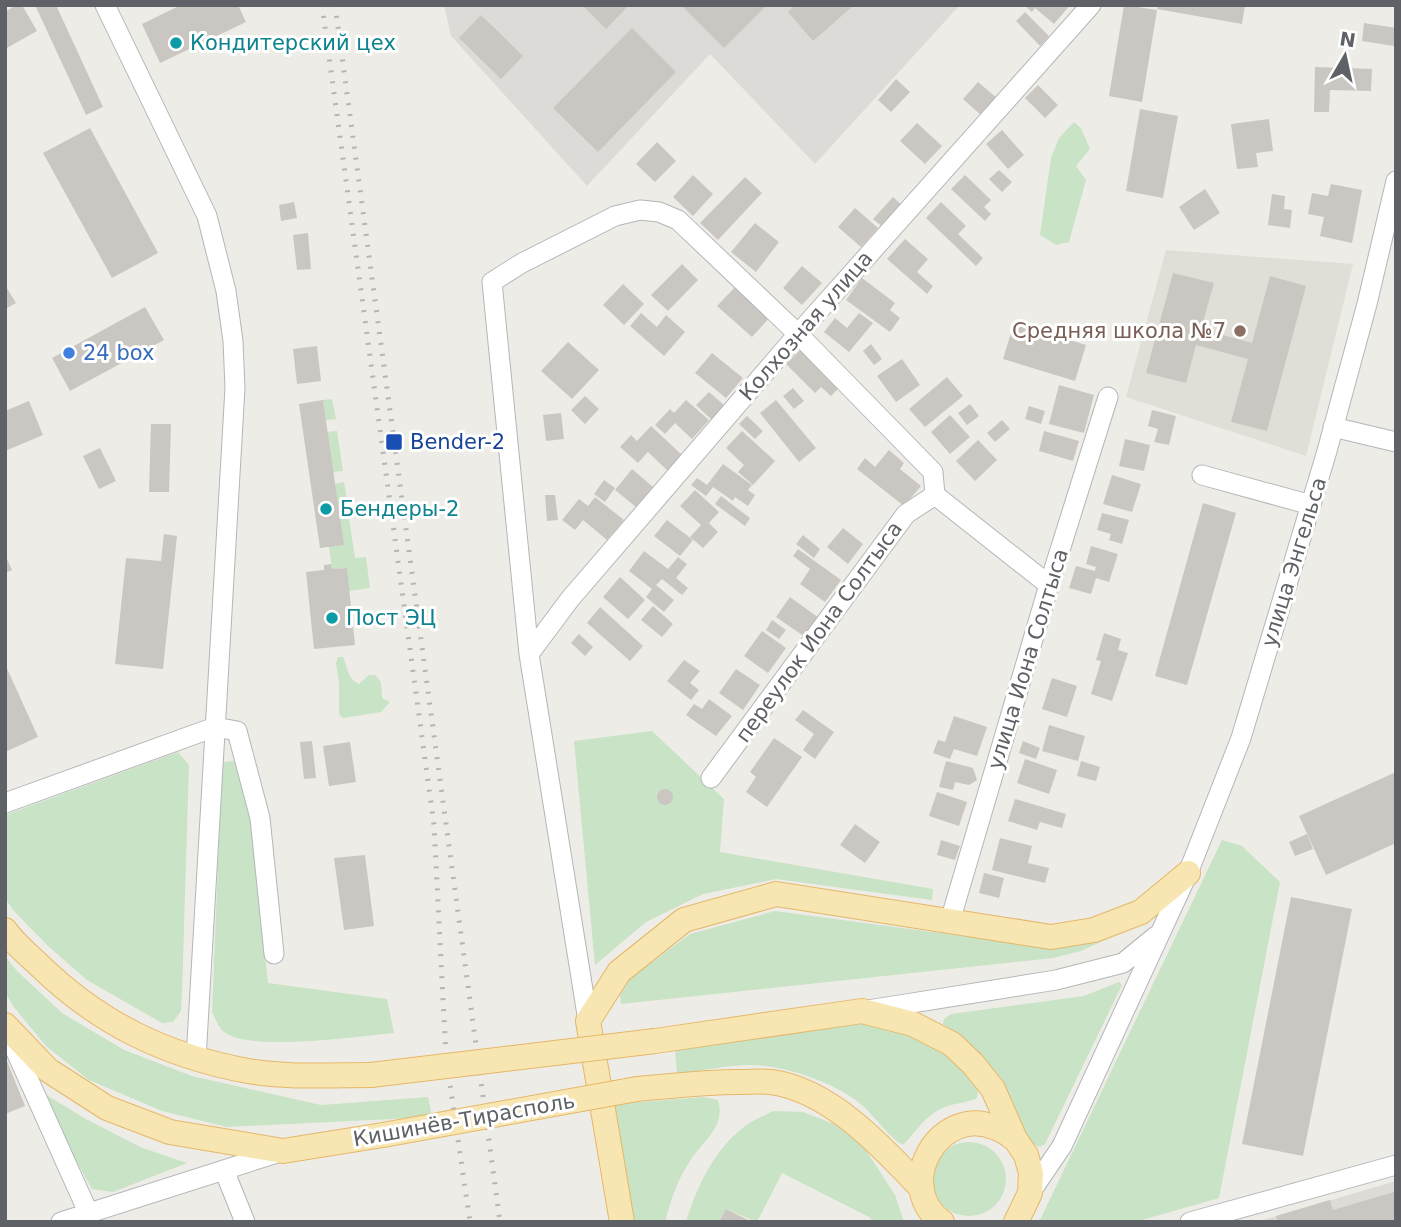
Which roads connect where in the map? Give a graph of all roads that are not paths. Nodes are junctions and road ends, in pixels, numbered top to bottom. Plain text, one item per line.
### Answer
1 (106, 5) edge
2 (1091, 5) edge
3 (1396, 181) edge
4 (1392, 218) edge
5 (798, 334) junction
6 (1108, 397) dead end
7 (1334, 427) junction
8 (1396, 442) edge
9 (1202, 475) dead end
10 (935, 495) junction
11 (1311, 505) junction
12 (1049, 585) junction
13 (529, 654) junction
14 (219, 678) junction
15 (215, 727) junction
16 (237, 732) junction
17 (712, 778) dead end
18 (5, 803) edge
19 (1188, 873) junction
20 (950, 921) junction
21 (5, 930) edge
22 (1160, 933) junction
23 (274, 954) dead end
24 (862, 1011) junction
25 (588, 1021) junction
26 (5, 1026) edge
27 (196, 1059) junction
28 (1015, 1139) junction
29 (283, 1152) junction
30 (1396, 1165) edge
31 (224, 1170) junction
32 (924, 1204) edge
33 (88, 1212) junction
34 (1020, 1212) edge
35 (1229, 1217) edge
36 (61, 1222) edge
37 (245, 1222) edge
38 (622, 1222) edge
39 (942, 1222) edge
40 (1190, 1222) edge

1 - 14 street
2 - 5 street, Колхозная улица
3 - 4 street, улица Энгельса
4 - 7 street, улица Энгельса
5 - 10 street
5 - 13 street, Колхозная улица
5 - 13 street
6 - 12 street, улица Иона Солтыса
7 - 8 street
7 - 11 street, улица Энгельса
9 - 11 street
10 - 12 street
10 - 17 street, переулок Иона Солтыса
11 - 19 street, улица Энгельса
12 - 20 street, улица Иона Солтыса
13 - 25 street
14 - 15 street
14 - 16 street
15 - 16 street
15 - 18 street
15 - 27 street
16 - 23 street
19 - 20 main road
19 - 22 street, улица Энгельса
20 - 25 main road
21 - 27 main road
22 - 24 street
22 - 34 street, улица Энгельса
24 - 27 main road, bridge
24 - 28 main road
25 - 38 main road
26 - 29 main road, Кишинёв-Тирасполь
26 - 33 street
28 - 32 main road
28 - 34 main road
29 - 31 street
29 - 32 main road, Кишинёв-Тирасполь, bridge
30 - 35 street
31 - 33 street
31 - 37 street
32 - 39 main road, Кишинёв-Тирасполь
33 - 36 street
35 - 40 street

